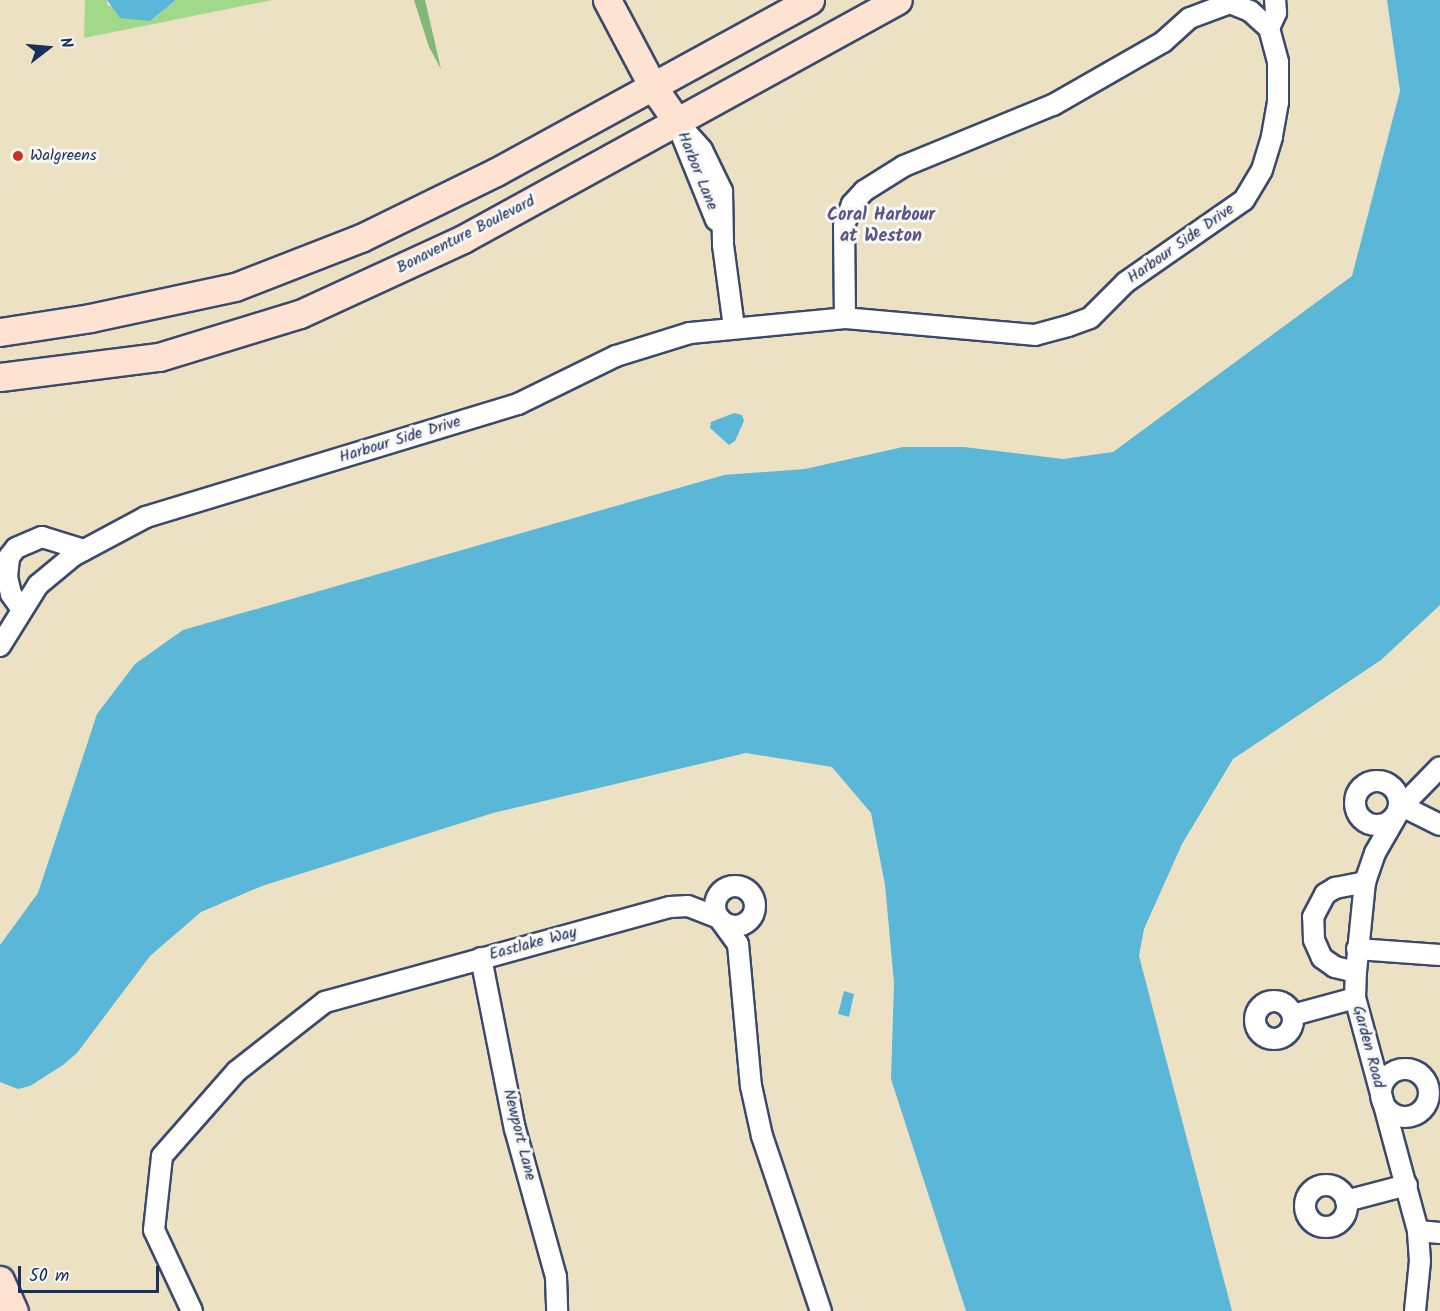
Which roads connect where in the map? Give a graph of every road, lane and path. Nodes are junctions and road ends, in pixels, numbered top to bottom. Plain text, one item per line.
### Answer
1 (607, 0) edge
2 (810, 0) edge
3 (898, 0) edge
4 (1275, 0) edge
5 (1232, 1) edge
6 (1269, 28) junction
7 (652, 87) junction
8 (678, 123) junction
9 (717, 199) junction
10 (845, 318) junction
11 (734, 327) junction
12 (0, 332) edge
13 (0, 377) edge
14 (84, 550) junction
15 (21, 608) junction
16 (0, 646) edge
17 (1440, 767) edge
18 (1398, 811) junction
19 (1440, 825) edge
20 (1365, 882) junction
21 (1357, 949) junction
22 (1440, 955) edge
23 (481, 958) junction
24 (1356, 972) junction
25 (1355, 998) junction
26 (1293, 1015) dead end
27 (1407, 1185) junction
28 (1346, 1201) dead end
29 (1418, 1231) junction
30 (1440, 1233) edge
31 (0, 1280) edge
32 (14, 1311) edge
33 (192, 1311) edge
34 (557, 1311) edge
35 (821, 1311) edge
36 (1415, 1311) edge

1 - 7 main road
2 - 7 main road
3 - 8 main road, Bonaventure Boulevard
4 - 6 street, Harbour Side Drive
5 - 6 street
5 - 10 street
6 - 10 street, Harbour Side Drive
7 - 8 main road
7 - 12 main road
8 - 9 street, Harbor Lane
8 - 9 street, Harbor Lane
8 - 13 main road, Bonaventure Boulevard
9 - 11 street, Harbor Lane
10 - 11 street, Harbour Side Drive
11 - 14 street, Harbour Side Drive
14 - 15 street, Harbour Side Drive
14 - 15 street
15 - 16 street, Harbour Side Drive
17 - 18 street, Garden Road
18 - 19 street
18 - 20 street, Garden Road
20 - 21 street, Garden Road
20 - 24 street
21 - 22 street
21 - 24 street, Garden Road
23 - 33 street, Eastlake Way
23 - 34 street, Newport Lane
23 - 35 street, Eastlake Way
24 - 25 street, Garden Road
25 - 26 street
25 - 27 street, Garden Road
27 - 28 street
27 - 29 street, Garden Road
29 - 30 street
29 - 36 street, Garden Road
31 - 32 main road

